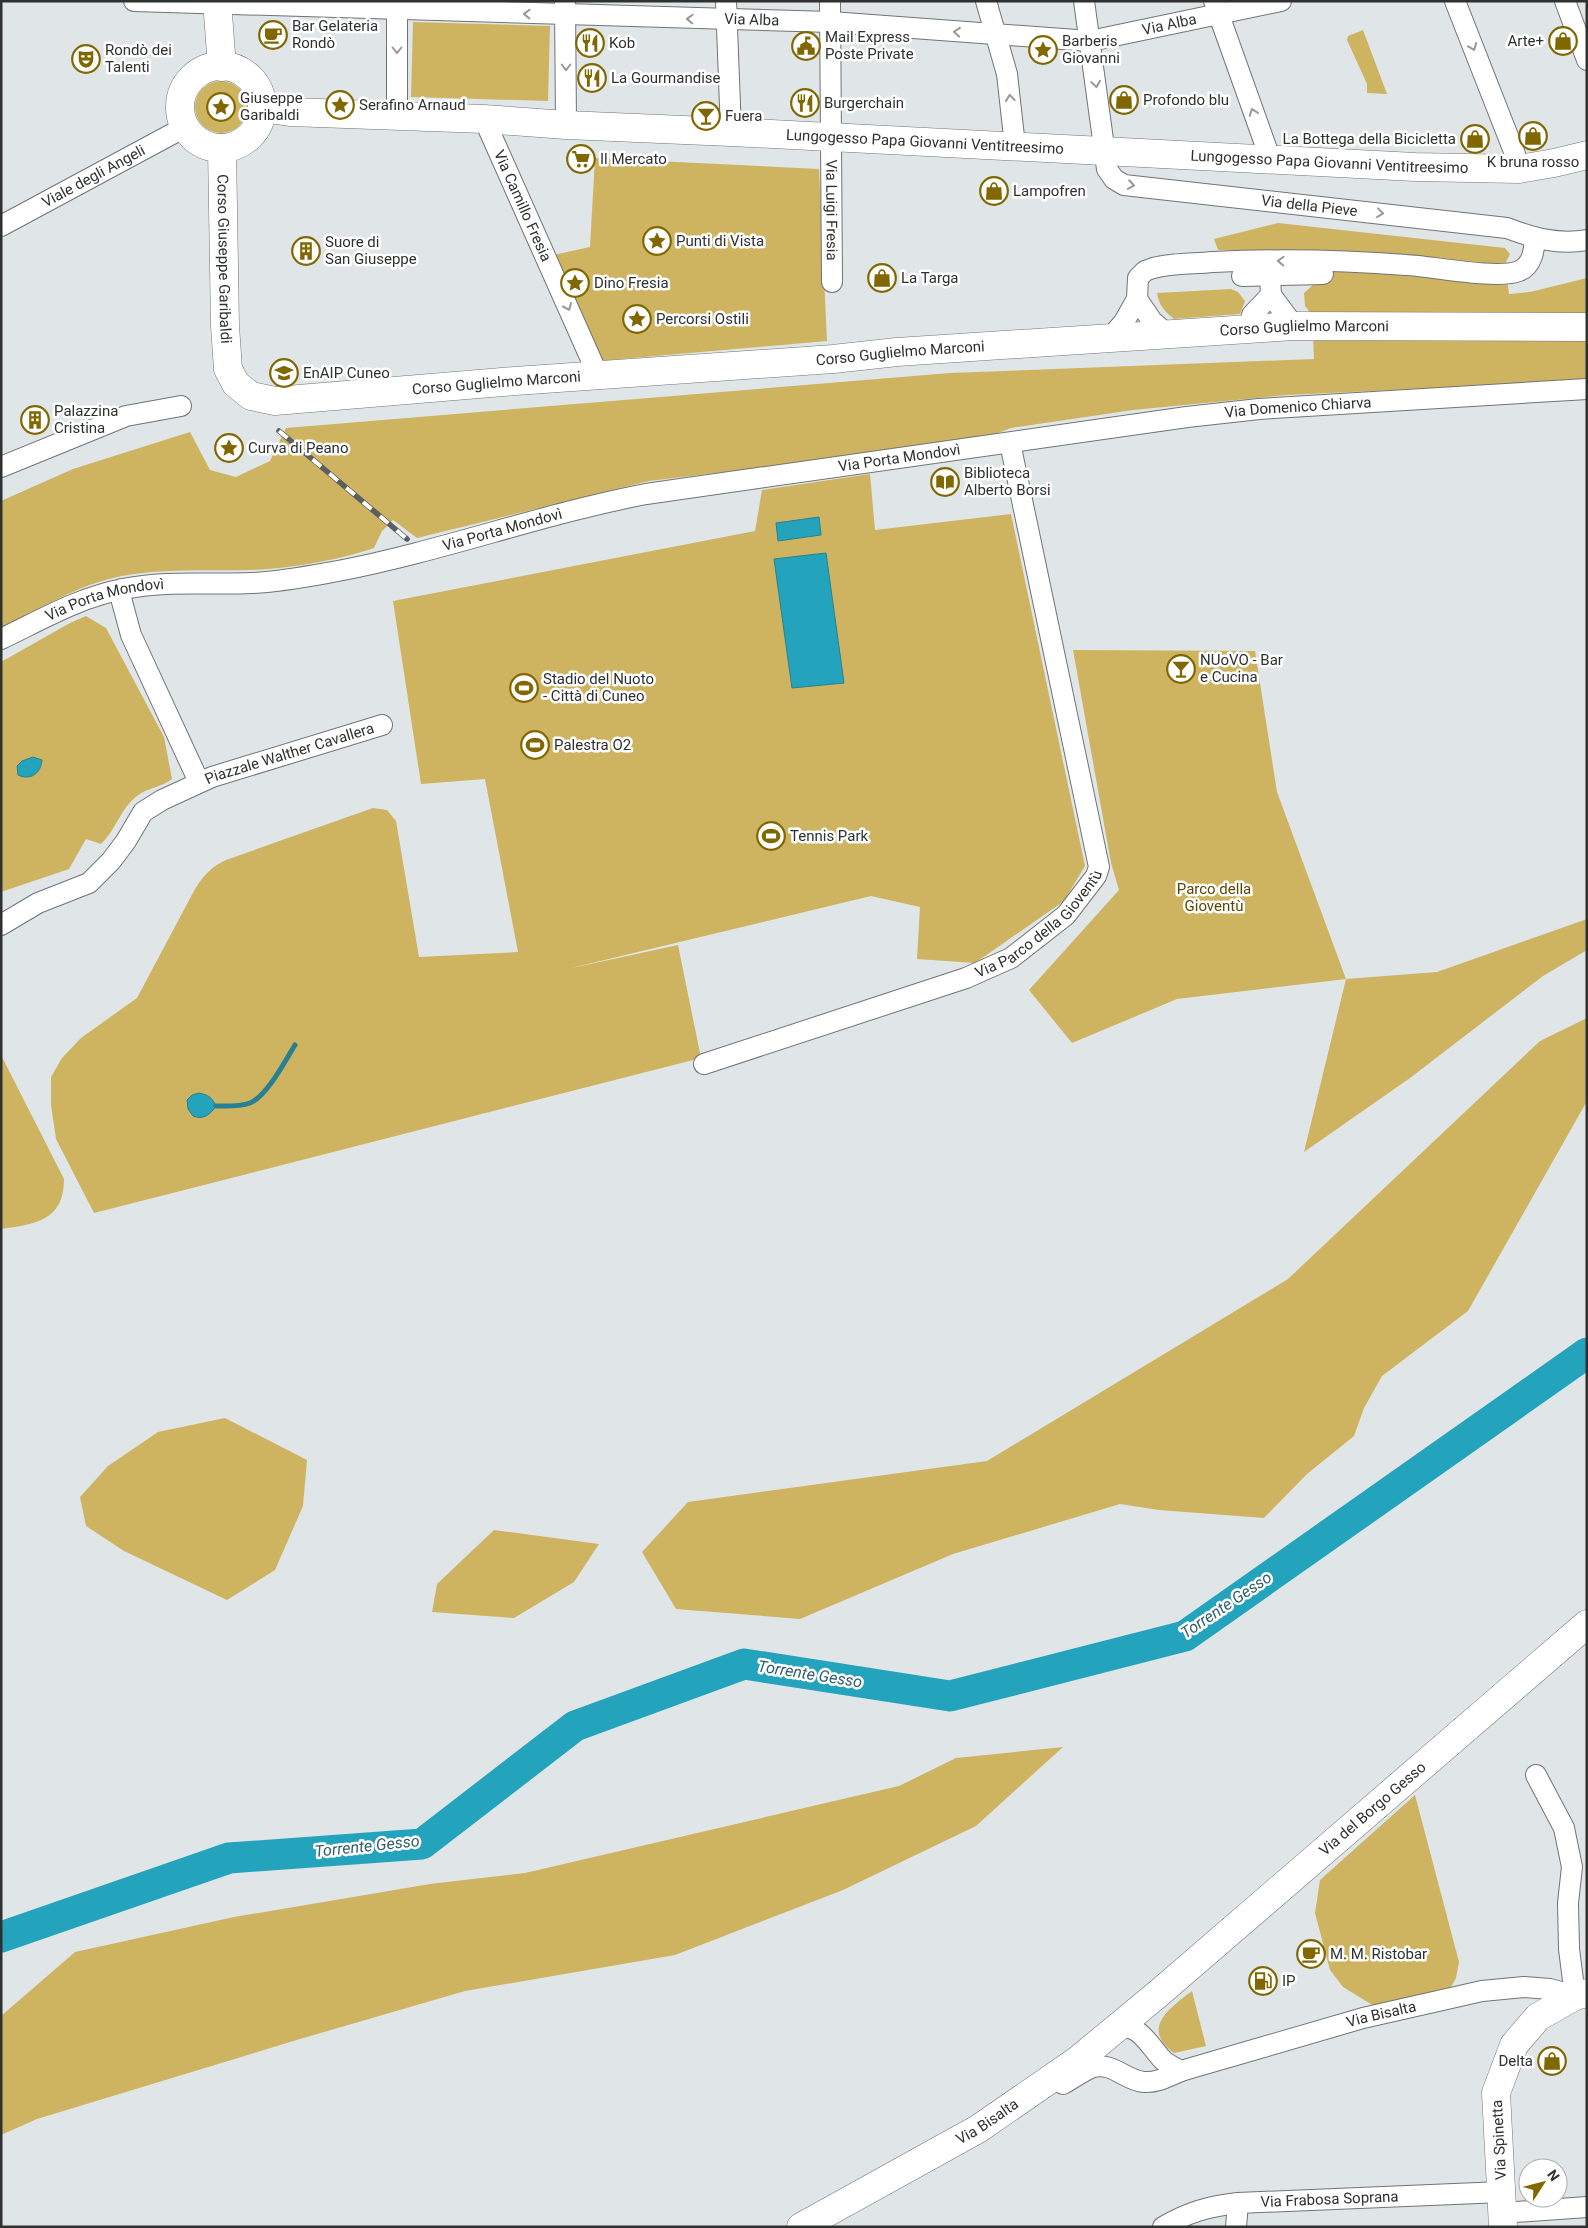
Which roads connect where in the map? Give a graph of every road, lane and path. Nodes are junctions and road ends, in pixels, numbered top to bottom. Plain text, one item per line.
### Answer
1 (134, 1) edge
2 (830, 1) edge
3 (986, 1) edge
4 (1084, 1) edge
5 (1281, 1) edge
6 (1455, 1) edge
7 (1565, 1) edge
8 (218, 2) edge
9 (398, 6) edge
10 (566, 8) edge
11 (1217, 8) edge
12 (727, 11) edge
13 (831, 22) junction
14 (996, 36) junction
15 (1090, 41) junction
16 (1587, 60) edge
17 (222, 66) junction
18 (262, 108) junction
19 (397, 117) junction
20 (484, 119) junction
21 (566, 125) junction
22 (185, 127) junction
23 (731, 132) junction
24 (832, 137) junction
25 (1015, 146) junction
26 (222, 148) junction
27 (1105, 151) junction
28 (1587, 155) edge
29 (1270, 158) junction
30 (1519, 169) junction
31 (1, 226) edge
32 (1535, 239) junction
33 (1587, 240) edge
34 (1452, 271) junction
35 (1242, 276) dead end
36 (832, 282) dead end
37 (1270, 286) junction
38 (1137, 299) junction
39 (1294, 326) junction
40 (1587, 326) edge
41 (1249, 329) junction
42 (1167, 334) junction
43 (1110, 338) junction
44 (228, 369) joint
45 (598, 375) junction
46 (1587, 389) edge
47 (181, 406) dead end
48 (1010, 443) junction
49 (1, 467) edge
50 (122, 589) junction
51 (1, 639) edge
52 (382, 725) dead end
53 (198, 782) junction
54 (1, 926) edge
55 (704, 1064) dead end
56 (1587, 1624) edge
57 (1536, 1775) dead end
58 (1159, 1993) junction
59 (1581, 1994) edge
60 (1112, 2032) junction
61 (1143, 2035) junction
62 (1114, 2069) junction
63 (1181, 2071) junction
64 (978, 2129) junction
65 (1238, 2203) junction
66 (1587, 2207) edge
67 (1502, 2211) edge
68 (801, 2227) edge
69 (1164, 2227) edge
70 (1236, 2227) edge

1 - 8 street, Via Alba
2 - 13 street, Via Luigi Fresia
3 - 14 street
4 - 15 street, Via della Pieve
5 - 11 street, Via Alba
6 -> 30 street
7 - 16 street
8 - 9 street, Via Alba
8 - 17 street
10 -> 9 street, Via Alba
9 -> 19 street
12 -> 10 street, Via Alba
10 -> 21 street
11 - 15 street, Via Alba
29 -> 11 street
12 - 13 street, Via Alba
12 - 23 street
14 -> 13 street, Via Alba
13 - 24 street, Via Luigi Fresia
14 - 15 street, Via Alba
25 -> 14 street
15 -> 27 street, Via della Pieve
17 - 18 street
17 - 22 street
18 - 19 street, Lungogesso Papa Giovanni Ventitreesimo
18 - 26 street
19 - 20 street, Lungogesso Papa Giovanni Ventitreesimo
20 - 21 street, Lungogesso Papa Giovanni Ventitreesimo
20 -> 45 street, Via Camillo Fresia
21 - 23 street, Lungogesso Papa Giovanni Ventitreesimo
22 - 26 street
22 - 31 street, Viale degli Angeli
23 - 24 street, Lungogesso Papa Giovanni Ventitreesimo
24 - 25 street, Lungogesso Papa Giovanni Ventitreesimo
24 - 36 street, Via Luigi Fresia
25 - 27 street, Lungogesso Papa Giovanni Ventitreesimo
26 - 44 street, Corso Giuseppe Garibaldi
27 - 29 street, Lungogesso Papa Giovanni Ventitreesimo
27 -> 32 street, Via della Pieve
28 - 30 street, Lungogesso Papa Giovanni Ventitreesimo
29 - 30 street, Lungogesso Papa Giovanni Ventitreesimo
32 - 33 street, Via della Pieve
32 - 34 street
34 - 37 street
34 -> 38 street
35 - 37 street
37 - 39 street
37 - 41 street
38 - 42 street
38 - 43 street
39 - 40 street, Corso Guglielmo Marconi
39 - 41 street, Corso Guglielmo Marconi
41 - 42 street, Corso Guglielmo Marconi
42 - 43 street, Corso Guglielmo Marconi
43 - 45 street, Corso Guglielmo Marconi
44 - 45 street, Corso Guglielmo Marconi
46 - 48 street, Via Domenico Chiarva
47 - 49 street
48 - 50 street, Via Porta Mondovì
48 - 55 street, Via Parco della Gioventù
50 - 51 street, Via Porta Mondovì
50 - 53 street, Piazzale Walther Cavallera
52 - 53 street, Piazzale Walther Cavallera
53 - 54 street, Piazzale Walther Cavallera
56 - 58 street, Via del Borgo Gesso
57 - 59 street
58 - 60 street, Via del Borgo Gesso
58 - 61 street, Via del Borgo Gesso
59 - 63 street, Via Bisalta
59 - 67 street, Via Spinetta
60 - 61 street
60 - 62 street
60 - 64 street, Via del Borgo Gesso
61 - 63 street
62 - 63 street, Via Bisalta
62 - 64 street, Via Bisalta
64 - 68 street, Via Bisalta
65 - 67 street, Via Frabosa Soprana
65 - 69 street, Via Frabosa Soprana
65 - 70 street
66 - 67 street, Via Frabosa Soprana

